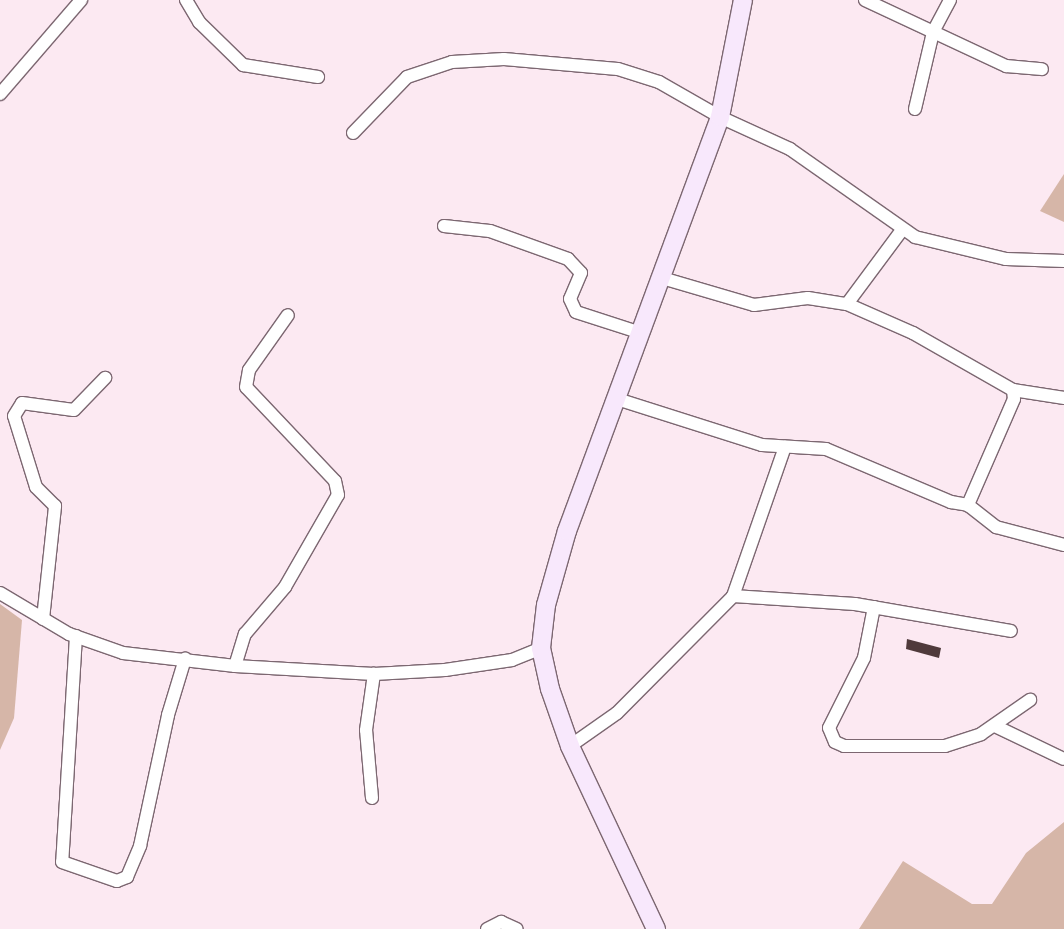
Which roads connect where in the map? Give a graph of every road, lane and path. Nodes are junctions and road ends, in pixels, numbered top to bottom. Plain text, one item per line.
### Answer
1 (81, 0) edge
2 (186, 0) edge
3 (743, 0) edge
4 (866, 0) edge
5 (950, 0) edge
6 (933, 32) junction
7 (1042, 70) dead end
8 (318, 77) dead end
9 (0, 94) edge
10 (915, 108) dead end
11 (720, 117) junction
12 (353, 133) dead end
13 (444, 226) dead end
14 (902, 230) junction
15 (1064, 261) edge
16 (662, 278) junction
17 (847, 304) junction
18 (288, 315) dead end
19 (642, 333) junction
20 (104, 378) dead end
21 (1013, 390) junction
22 (1064, 398) edge
23 (617, 399) junction
24 (786, 447) junction
25 (968, 504) junction
26 (1064, 545) edge
27 (0, 593) edge
28 (733, 596) junction
29 (874, 607) junction
30 (43, 618) junction
31 (1012, 631) dead end
32 (76, 636) junction
33 (541, 648) junction
34 (185, 659) junction
35 (235, 666) junction
36 (374, 674) junction
37 (1030, 700) dead end
38 (995, 726) junction
39 (570, 746) junction
40 (1064, 759) edge
41 (372, 798) dead end
42 (487, 929) edge
43 (517, 929) edge
44 (656, 929) edge

1 - 9 street
2 - 8 street
3 - 11 main road
4 - 6 street
5 - 6 street
6 - 7 street
6 - 10 street
11 - 12 street
11 - 14 street
11 - 16 main road
13 - 19 street
14 - 15 street
14 - 17 street
16 - 17 street
16 - 19 main road
17 - 21 street
18 - 35 street
19 - 23 main road
20 - 30 street
21 - 22 street
21 - 25 street
23 - 24 street
23 - 33 main road
24 - 25 street
24 - 28 street
25 - 26 street
27 - 30 street
28 - 29 street
28 - 39 street
29 - 31 street
29 - 38 street
30 - 32 street
32 - 34 street
32 - 34 street
33 - 36 street
33 - 39 main road
34 - 35 street
35 - 36 street
36 - 41 street
37 - 38 street
38 - 40 street
39 - 44 main road
42 - 43 street

